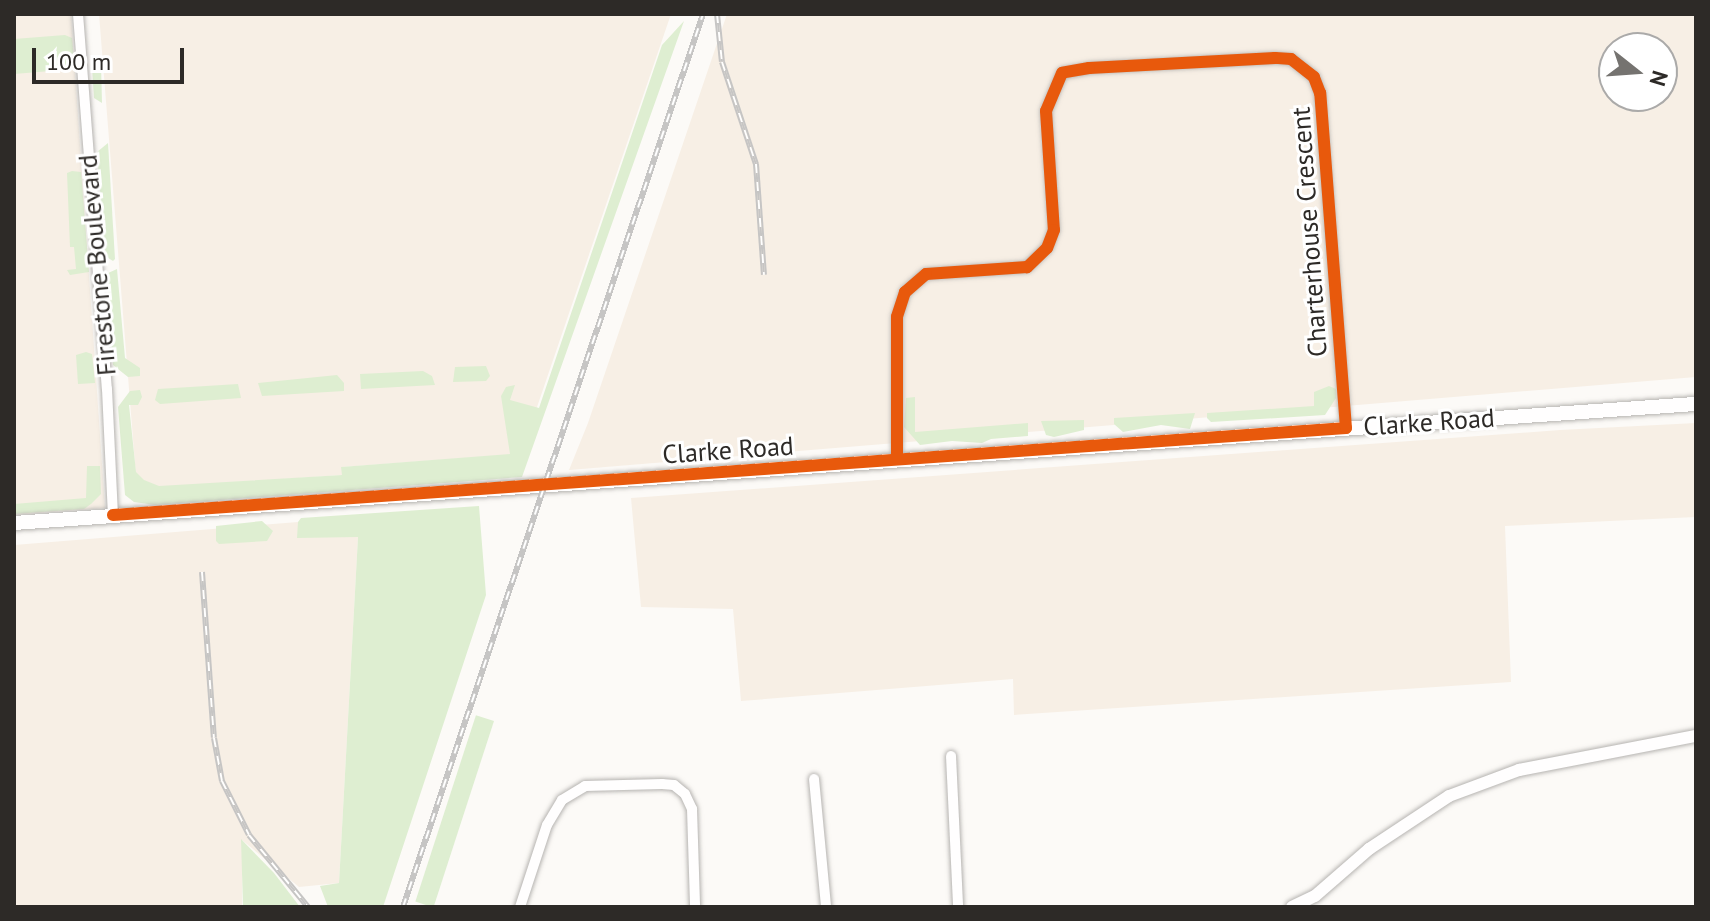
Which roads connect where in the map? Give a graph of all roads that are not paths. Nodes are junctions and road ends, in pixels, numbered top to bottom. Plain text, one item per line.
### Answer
1 (78, 14) edge
2 (1696, 404) edge
3 (1346, 428) junction
4 (897, 459) junction
5 (113, 515) junction
6 (14, 523) edge
7 (1696, 736) edge
8 (951, 756) dead end
9 (814, 779) dead end
10 (520, 907) edge
11 (695, 907) edge
12 (826, 907) edge
13 (958, 907) edge
14 (1292, 907) edge

1 - 5 street, Firestone Boulevard
2 - 3 main road, Clarke Road
3 - 4 main road, Clarke Road
3 - 4 street, Charterhouse Crescent
4 - 5 main road, Clarke Road
5 - 6 main road, Clarke Road
7 - 14 street
8 - 13 street
9 - 12 street
10 - 11 street

